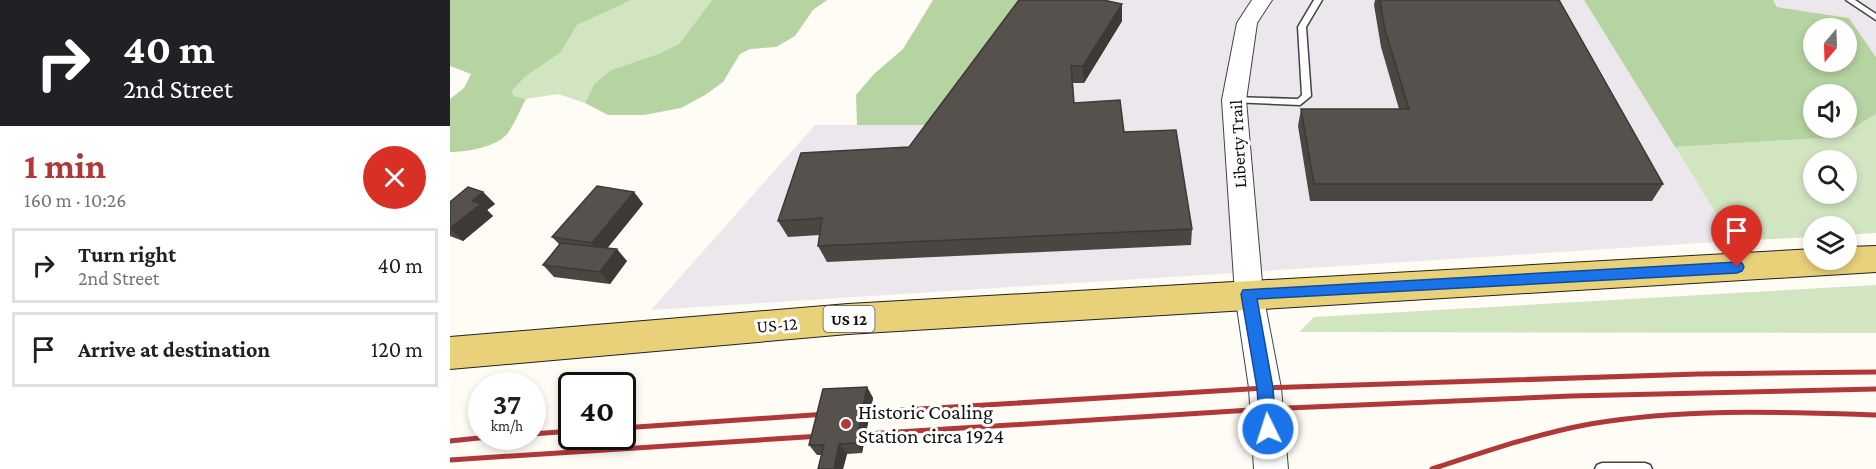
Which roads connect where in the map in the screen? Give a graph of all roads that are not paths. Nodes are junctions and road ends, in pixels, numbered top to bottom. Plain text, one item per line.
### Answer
1 (1262, 0) edge
2 (1318, 0) edge
3 (1850, 0) edge
4 (1876, 18) edge
5 (1234, 100) junction
6 (1876, 260) edge
7 (1249, 294) junction
8 (450, 353) edge
9 (1270, 469) edge
10 (1602, 469) edge
11 (1645, 469) edge

1 - 5 street, Liberty Trail
2 - 5 lane
3 - 4 lane
5 - 7 street, Liberty Trail
6 - 7 main road, US 12
7 - 8 main road, US-12 / US 12
7 - 9 street, Liberty Trail
10 - 11 lane

